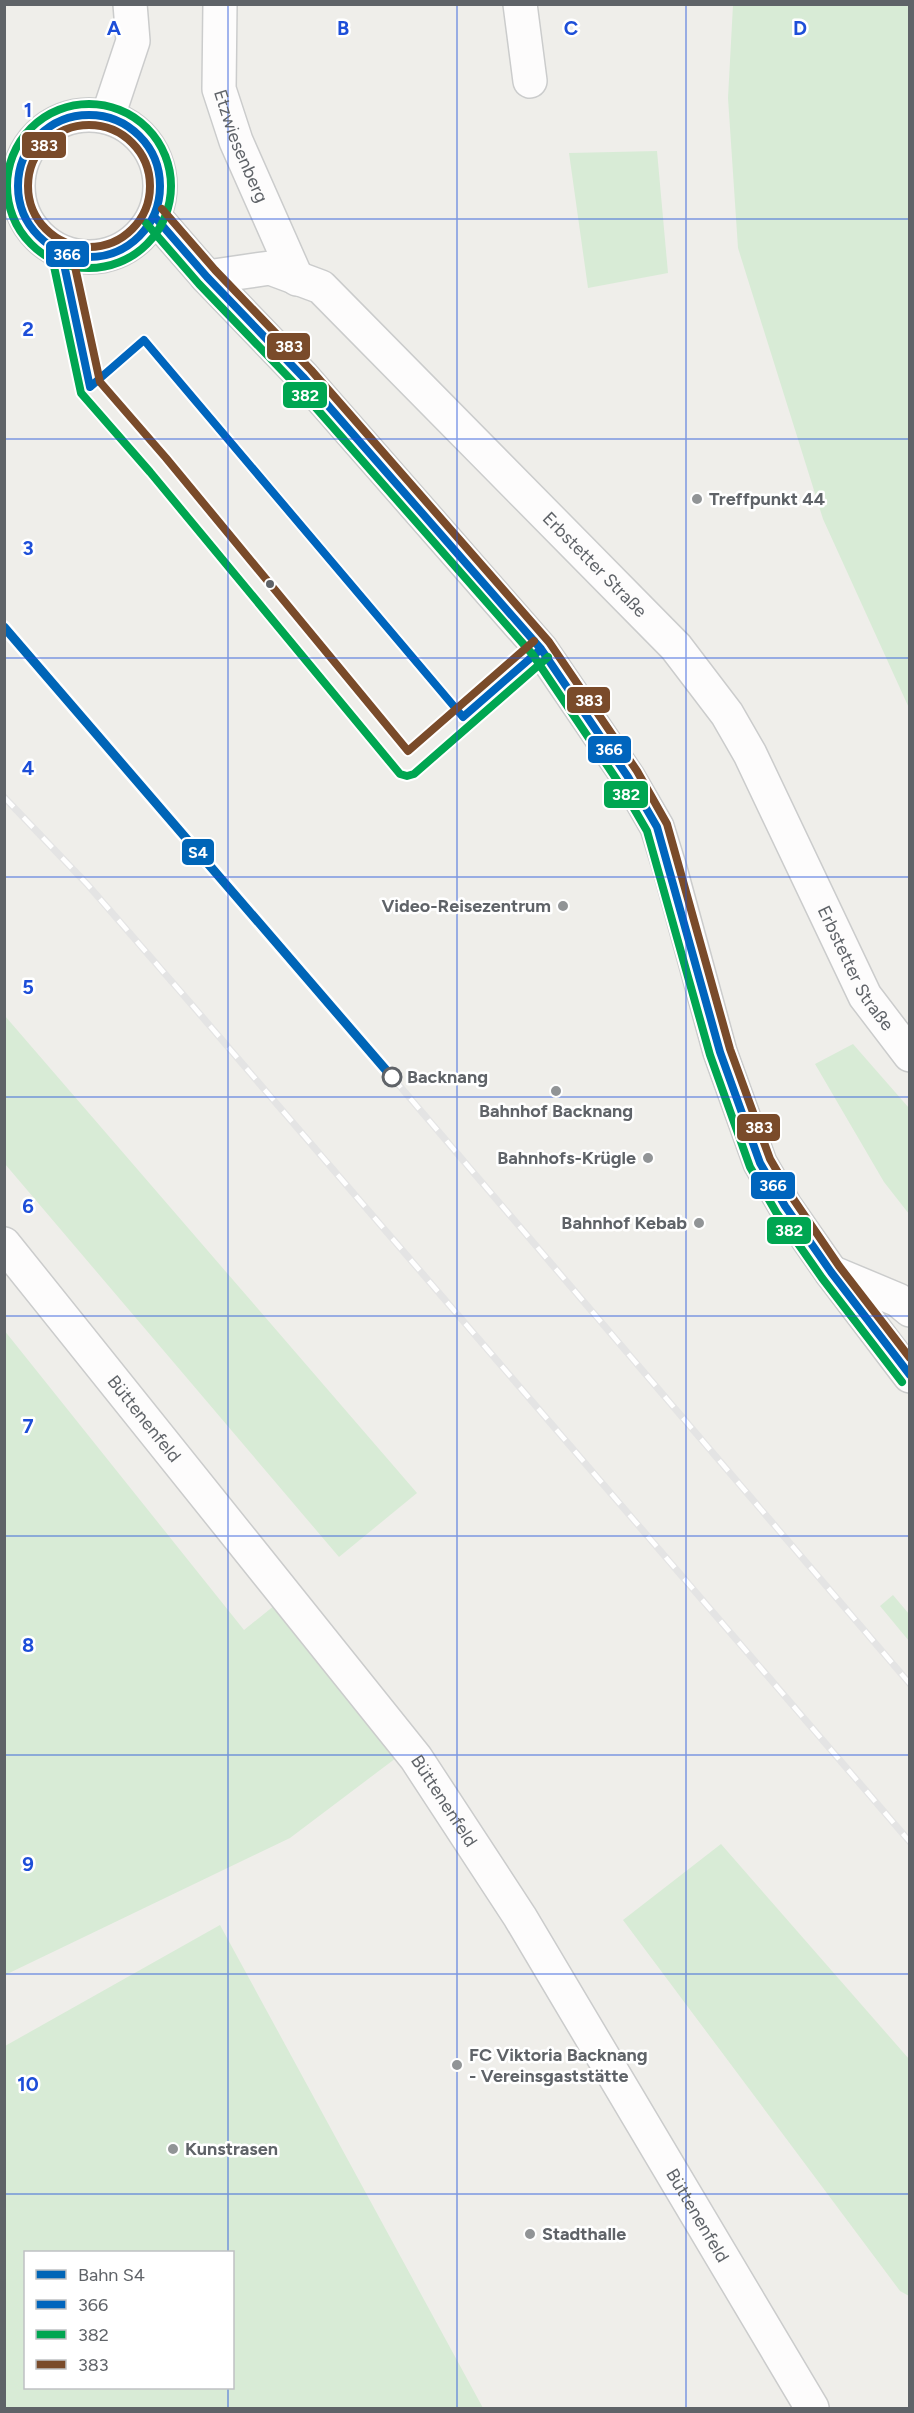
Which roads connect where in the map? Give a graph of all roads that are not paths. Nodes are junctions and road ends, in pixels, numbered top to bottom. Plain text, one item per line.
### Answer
1 (130, 4) edge
2 (220, 4) edge
3 (520, 4) edge
4 (530, 81) dead end
5 (108, 116) junction
6 (11, 172) edge
7 (154, 216) junction
8 (207, 277) junction
9 (297, 279) junction
10 (909, 1055) edge
11 (4, 1244) edge
12 (831, 1272) junction
13 (909, 1310) edge
14 (909, 1376) edge
15 (812, 2409) edge

1 - 5 street
2 - 9 street, Etzwiesenberg
3 - 4 street
5 - 6 street
5 - 7 street
6 - 7 street
7 - 8 street
8 - 9 street, Erbstetter Straße
8 - 12 street
9 - 10 street, Erbstetter Straße
11 - 15 street, Büttenenfeld
12 - 13 street
12 - 14 street

